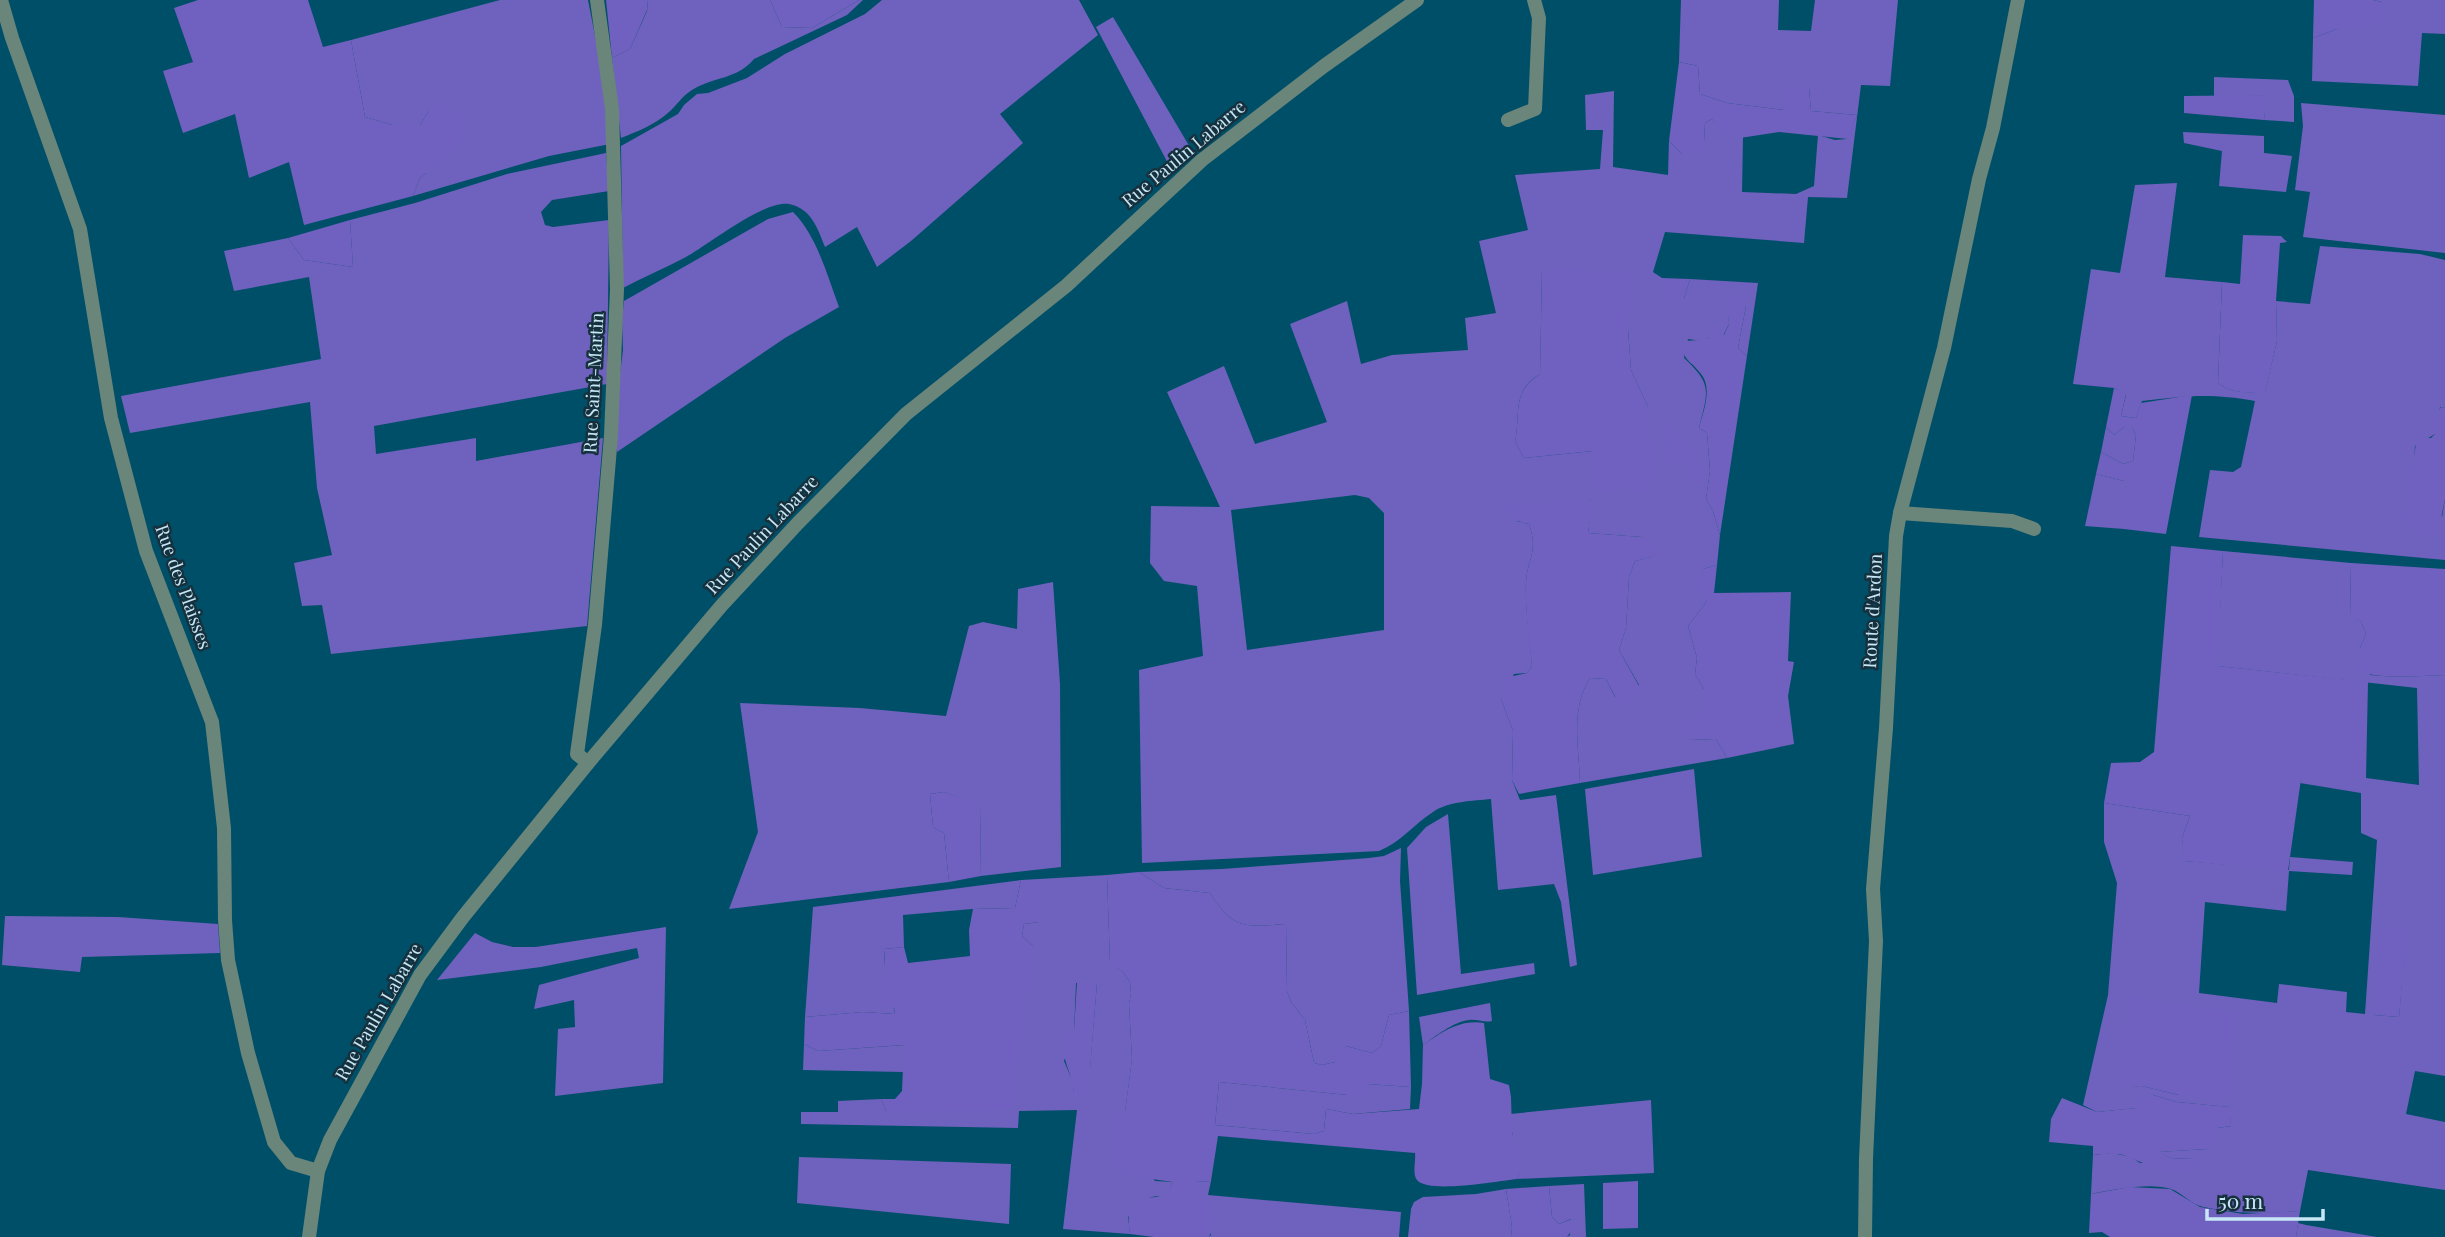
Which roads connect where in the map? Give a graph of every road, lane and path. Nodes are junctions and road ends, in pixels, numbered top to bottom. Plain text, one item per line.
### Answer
1 (1, 0) edge
2 (597, 0) edge
3 (1417, 0) edge
4 (1534, 0) edge
5 (2018, 0) edge
6 (1508, 120) dead end
7 (1900, 513) junction
8 (2034, 528) dead end
9 (588, 763) junction
10 (318, 1171) junction
11 (309, 1237) edge
12 (1865, 1237) edge

1 - 10 street, Rue des Plaisses
2 - 9 street, Rue Saint-Martin
3 - 9 street, Rue Paulin Labarre
4 - 6 street
5 - 7 street, Route d'Ardon
7 - 8 street
7 - 12 street, Route d'Ardon
9 - 10 street, Rue Paulin Labarre
10 - 11 street, Rue Paulin Labarre

